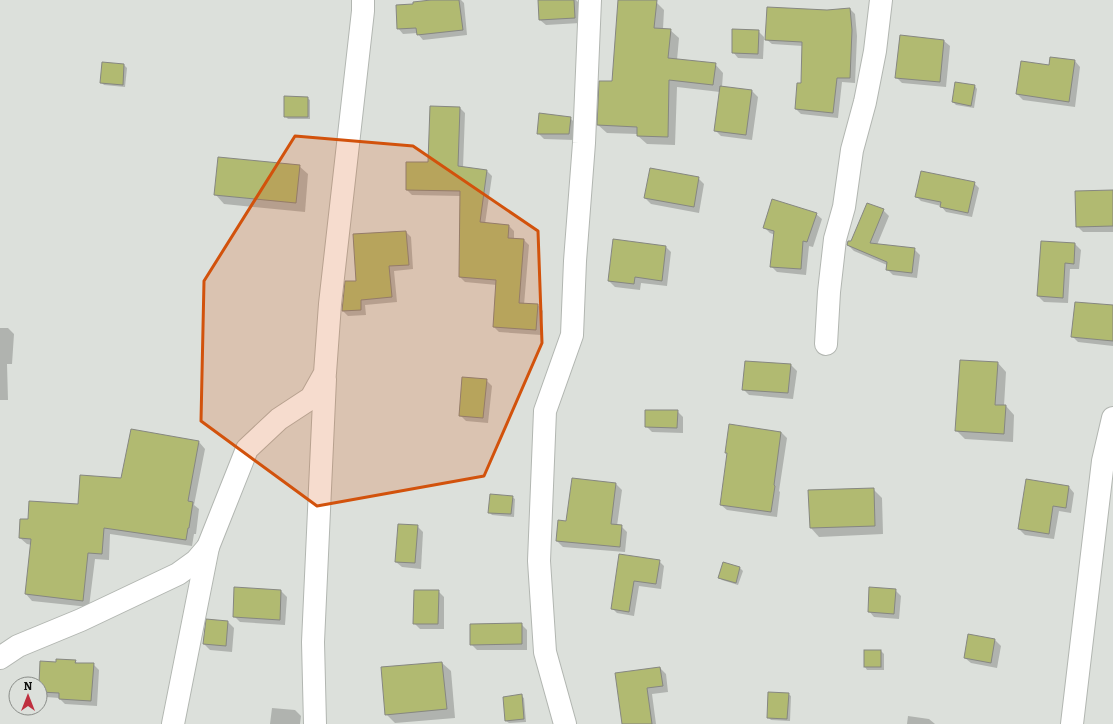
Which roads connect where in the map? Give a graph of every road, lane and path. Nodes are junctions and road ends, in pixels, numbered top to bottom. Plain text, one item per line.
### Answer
1 (363, 0) edge
2 (590, 0) edge
3 (881, 0) edge
4 (826, 344) dead end
5 (325, 374) junction
6 (1113, 418) edge
7 (208, 547) junction
8 (0, 658) edge
9 (173, 724) edge
10 (315, 724) edge
11 (565, 724) edge
12 (1072, 724) edge

1 - 5 street
2 - 11 street
3 - 4 street
5 - 7 street
5 - 10 street
6 - 12 street
7 - 8 street
7 - 9 street

